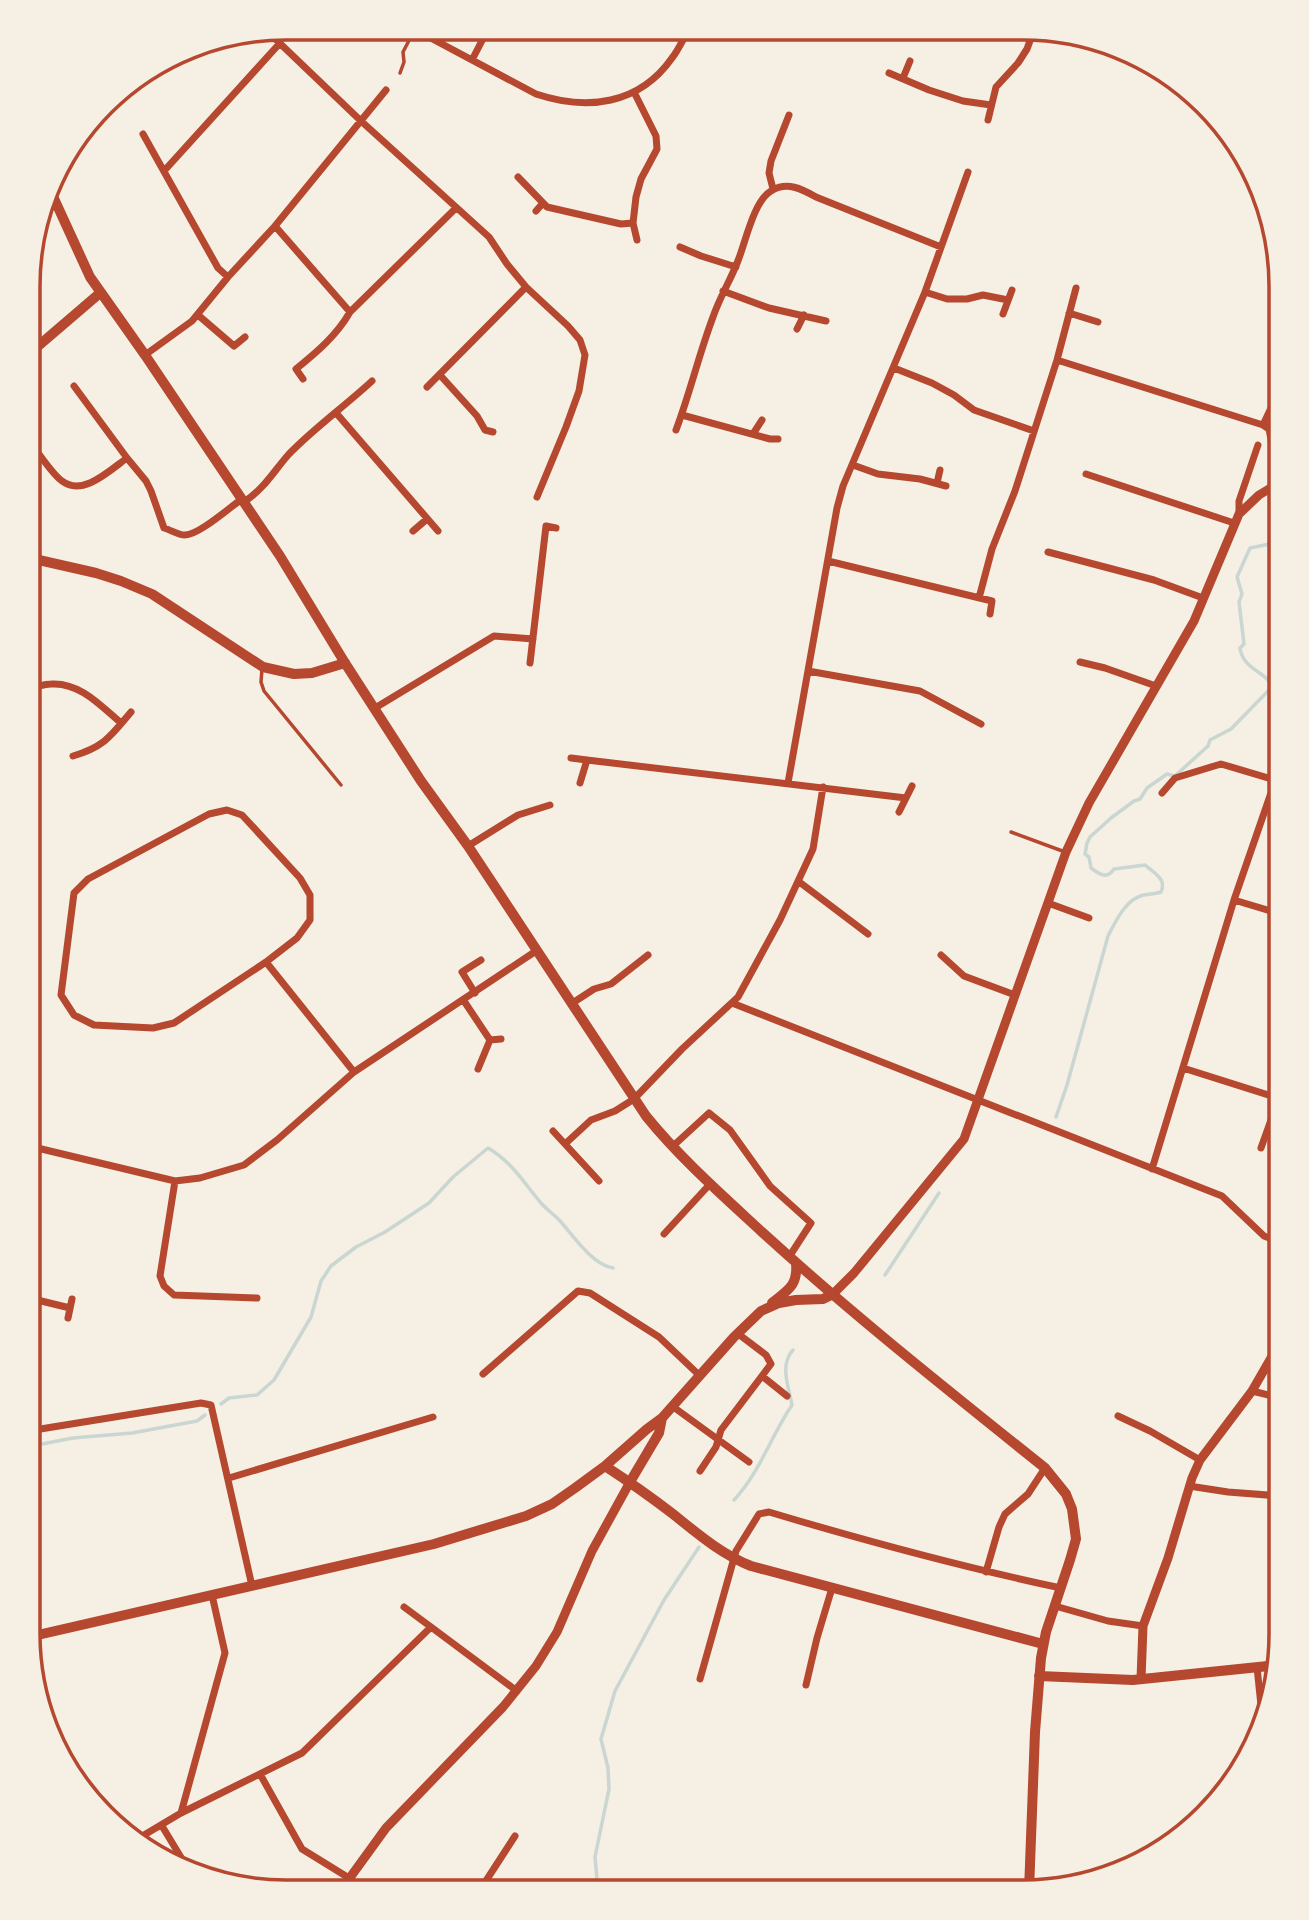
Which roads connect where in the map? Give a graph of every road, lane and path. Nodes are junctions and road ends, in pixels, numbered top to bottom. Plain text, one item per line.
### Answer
1 (682, 40) edge
2 (1030, 40) edge
3 (408, 41) edge
4 (436, 41) edge
5 (482, 41) edge
6 (280, 43) joint
7 (472, 60) junction
8 (910, 61) dead end
9 (400, 73) dead end
10 (889, 73) dead end
11 (903, 78) junction
12 (386, 90) dead end
13 (634, 92) junction
14 (992, 105) junction
15 (789, 114) dead end
16 (988, 120) dead end
17 (361, 121) junction
18 (143, 134) dead end
19 (164, 172) junction
20 (968, 172) dead end
21 (519, 177) dead end
22 (773, 189) junction
23 (55, 201) edge
24 (543, 203) junction
25 (456, 208) junction
26 (536, 211) dead end
27 (633, 223) junction
28 (275, 226) junction
29 (638, 240) dead end
30 (680, 247) dead end
31 (941, 247) junction
32 (736, 267) junction
33 (228, 277) junction
34 (526, 287) junction
35 (1076, 288) dead end
36 (1012, 290) dead end
37 (723, 291) junction
38 (925, 292) junction
39 (100, 293) junction
40 (1008, 300) junction
41 (350, 312) junction
42 (1069, 313) junction
43 (1003, 314) dead end
44 (198, 315) junction
45 (804, 315) junction
46 (826, 321) dead end
47 (1098, 322) dead end
48 (797, 329) dead end
49 (245, 337) dead end
50 (40, 344) edge
51 (234, 346) junction
52 (226, 352) dead end
53 (145, 355) junction
54 (1057, 360) junction
55 (894, 368) junction
56 (440, 375) junction
57 (303, 379) dead end
58 (372, 381) dead end
59 (74, 386) dead end
60 (427, 387) dead end
61 (1269, 412) edge
62 (337, 414) junction
63 (682, 415) junction
64 (762, 420) dead end
65 (1263, 425) junction
66 (1269, 429) edge
67 (676, 430) dead end
68 (1034, 431) junction
69 (493, 432) dead end
70 (753, 434) junction
71 (778, 439) dead end
72 (1258, 445) dead end
73 (40, 456) edge
74 (127, 458) junction
75 (853, 465) junction
76 (940, 470) dead end
77 (1086, 474) dead end
78 (937, 483) junction
79 (946, 485) dead end
80 (1269, 489) edge
81 (537, 497) dead end
82 (243, 500) junction
83 (1237, 518) junction
84 (427, 519) junction
85 (556, 528) dead end
86 (412, 531) dead end
87 (438, 531) dead end
88 (1048, 552) dead end
89 (40, 560) edge
90 (828, 561) junction
91 (979, 598) junction
92 (1203, 598) junction
93 (990, 614) dead end
94 (533, 639) junction
95 (1080, 662) dead end
96 (345, 663) junction
97 (530, 663) dead end
98 (263, 667) junction
99 (808, 671) junction
100 (40, 686) edge
101 (1156, 686) junction
102 (375, 709) junction
103 (131, 712) dead end
104 (121, 723) junction
105 (981, 724) dead end
106 (73, 756) dead end
107 (571, 758) dead end
108 (587, 760) junction
109 (1269, 778) edge
110 (580, 783) dead end
111 (788, 783) junction
112 (341, 785) dead end
113 (912, 786) dead end
114 (823, 787) junction
115 (1162, 793) dead end
116 (906, 797) junction
117 (1269, 799) edge
118 (550, 805) dead end
119 (899, 812) dead end
120 (1011, 832) dead end
121 (468, 846) junction
122 (1066, 852) junction
123 (798, 881) junction
124 (1234, 900) junction
125 (1048, 903) junction
126 (1269, 910) edge
127 (1089, 918) dead end
128 (868, 934) dead end
129 (536, 951) junction
130 (648, 954) dead end
131 (941, 955) dead end
132 (481, 960) dead end
133 (266, 962) junction
134 (475, 993) junction
135 (1014, 995) junction
136 (464, 1001) junction
137 (732, 1003) junction
138 (571, 1004) junction
139 (501, 1038) dead end
140 (490, 1040) junction
141 (1183, 1068) junction
142 (478, 1069) dead end
143 (354, 1072) junction
144 (1268, 1093) edge
145 (634, 1098) junction
146 (978, 1101) junction
147 (1268, 1128) edge
148 (553, 1131) dead end
149 (565, 1144) junction
150 (672, 1147) junction
151 (1261, 1148) dead end
152 (40, 1149) edge
153 (1152, 1169) junction
154 (175, 1181) junction
155 (598, 1181) dead end
156 (710, 1184) junction
157 (664, 1234) dead end
158 (1268, 1237) edge
159 (793, 1260) junction
160 (833, 1294) junction
161 (257, 1298) dead end
162 (40, 1299) edge
163 (761, 1311) junction
164 (68, 1318) dead end
165 (737, 1333) junction
166 (1268, 1363) edge
167 (483, 1374) dead end
168 (699, 1375) junction
169 (762, 1376) junction
170 (1252, 1391) junction
171 (1268, 1395) edge
172 (787, 1396) dead end
173 (672, 1406) junction
174 (1118, 1416) dead end
175 (433, 1417) dead end
176 (662, 1418) junction
177 (40, 1429) edge
178 (718, 1439) junction
179 (1200, 1460) junction
180 (749, 1462) dead end
181 (605, 1466) junction
182 (1045, 1468) junction
183 (700, 1471) dead end
184 (229, 1478) junction
185 (630, 1482) junction
186 (1189, 1486) junction
187 (1268, 1495) edge
188 (734, 1560) junction
189 (986, 1572) junction
190 (251, 1586) junction
191 (832, 1588) junction
192 (1061, 1588) junction
193 (212, 1595) junction
194 (1055, 1606) junction
195 (404, 1607) dead end
196 (1143, 1626) junction
197 (431, 1627) junction
198 (40, 1634) edge
199 (1043, 1643) junction
200 (1267, 1666) edge
201 (1257, 1667) junction
202 (1039, 1676) junction
203 (700, 1679) dead end
204 (1141, 1679) junction
205 (806, 1685) dead end
206 (517, 1691) junction
207 (1260, 1697) edge
208 (260, 1774) junction
209 (181, 1813) junction
210 (162, 1826) junction
211 (145, 1835) edge
212 (515, 1836) dead end
213 (180, 1855) edge
214 (349, 1878) joint
215 (487, 1880) edge
216 (1029, 1880) edge

1 - 13 street
2 - 14 street
3 - 9 lane
4 - 7 street
5 - 7 street
6 - 17 street
6 - 19 street
7 - 13 street
8 - 11 street
10 - 11 street
11 - 14 street
12 - 17 street
13 - 27 street
14 - 16 street
15 - 22 street
17 - 25 street
17 - 28 street
18 - 19 street
19 - 33 street
20 - 31 street
21 - 24 street
22 - 31 street
22 - 32 street
23 - 39 main road
24 - 26 street
24 - 27 street
25 - 34 street
25 - 41 street
27 - 29 street
28 - 33 street
28 - 41 street
30 - 32 street
31 - 38 street
32 - 37 street
33 - 44 street
34 - 56 street
34 - 81 street
35 - 42 street
36 - 40 street
37 - 45 street
37 - 63 street
38 - 40 street
38 - 55 street
39 - 50 main road
39 - 53 main road
40 - 43 street
41 - 57 street
42 - 47 street
42 - 54 street
44 - 51 street
44 - 53 street
45 - 46 street
45 - 48 street
49 - 51 street
51 - 52 street
53 - 82 main road
54 - 65 street
54 - 68 street
55 - 68 street
55 - 75 street
56 - 60 street
56 - 69 street
58 - 62 street
59 - 74 street
61 - 65 street
62 - 82 street
62 - 84 street
63 - 67 street
63 - 70 street
64 - 70 street
65 - 66 street
68 - 91 street
70 - 71 street
72 - 83 street
73 - 74 street
74 - 82 street
75 - 78 street
75 - 90 street
76 - 78 street
77 - 83 street
78 - 79 street
80 - 83 street
82 - 96 main road
83 - 92 street
84 - 86 street
84 - 87 street
85 - 94 street
88 - 92 street
89 - 98 main road
90 - 91 street
90 - 99 street
91 - 93 street
92 - 101 street
94 - 97 street
94 - 102 street
95 - 101 street
96 - 98 main road
96 - 102 main road
98 - 112 lane
99 - 105 street
99 - 111 street
100 - 104 street
101 - 122 street
102 - 121 main road
103 - 104 street
104 - 106 street
107 - 108 street
108 - 110 street
108 - 111 street
109 - 115 street
111 - 114 street
113 - 116 street
114 - 116 street
114 - 123 street
116 - 119 street
117 - 124 street
118 - 121 street
120 - 122 lane
121 - 129 main road
122 - 125 street
123 - 128 street
123 - 137 street
124 - 126 street
124 - 141 street
125 - 127 street
125 - 135 street
129 - 134 street
129 - 138 main road
130 - 138 street
131 - 135 street
132 - 134 street
133 - 133 street
133 - 143 street
134 - 136 street
135 - 146 street
136 - 140 street
136 - 143 street
137 - 145 street
137 - 146 street
138 - 145 main road
139 - 140 street
140 - 142 street
141 - 144 street
141 - 153 street
143 - 154 street
145 - 149 street
145 - 150 main road
146 - 153 street
146 - 160 street
147 - 151 street
148 - 149 street
149 - 155 street
150 - 156 main road
150 - 159 street
152 - 154 street
153 - 158 street
154 - 161 street
156 - 157 street
156 - 159 main road
159 - 160 main road
159 - 163 main road
160 - 163 main road
160 - 182 main road
162 - 164 street
163 - 165 main road
165 - 168 main road
165 - 169 street
166 - 170 street
167 - 168 street
168 - 173 main road
169 - 172 street
169 - 178 street
170 - 171 street
170 - 179 street
173 - 176 main road
173 - 178 street
174 - 179 street
175 - 184 street
176 - 181 main road
176 - 185 main road
177 - 184 street
178 - 180 street
178 - 183 street
179 - 186 street
181 - 185 main road
181 - 190 main road
182 - 189 street
182 - 192 main road
184 - 190 street
185 - 188 main road
185 - 206 street
186 - 187 street
186 - 196 street
188 - 189 street
188 - 191 main road
188 - 203 street
189 - 192 street
190 - 193 main road
191 - 199 main road
191 - 205 street
192 - 194 main road
193 - 198 main road
193 - 209 street
194 - 196 street
194 - 199 main road
195 - 197 street
196 - 204 street
197 - 206 street
197 - 208 street
199 - 202 main road
200 - 201 main road
201 - 204 main road
201 - 207 street
202 - 204 main road
202 - 216 main road
206 - 214 street
208 - 209 street
208 - 214 street
209 - 210 street
210 - 211 street
210 - 213 street
212 - 215 street

